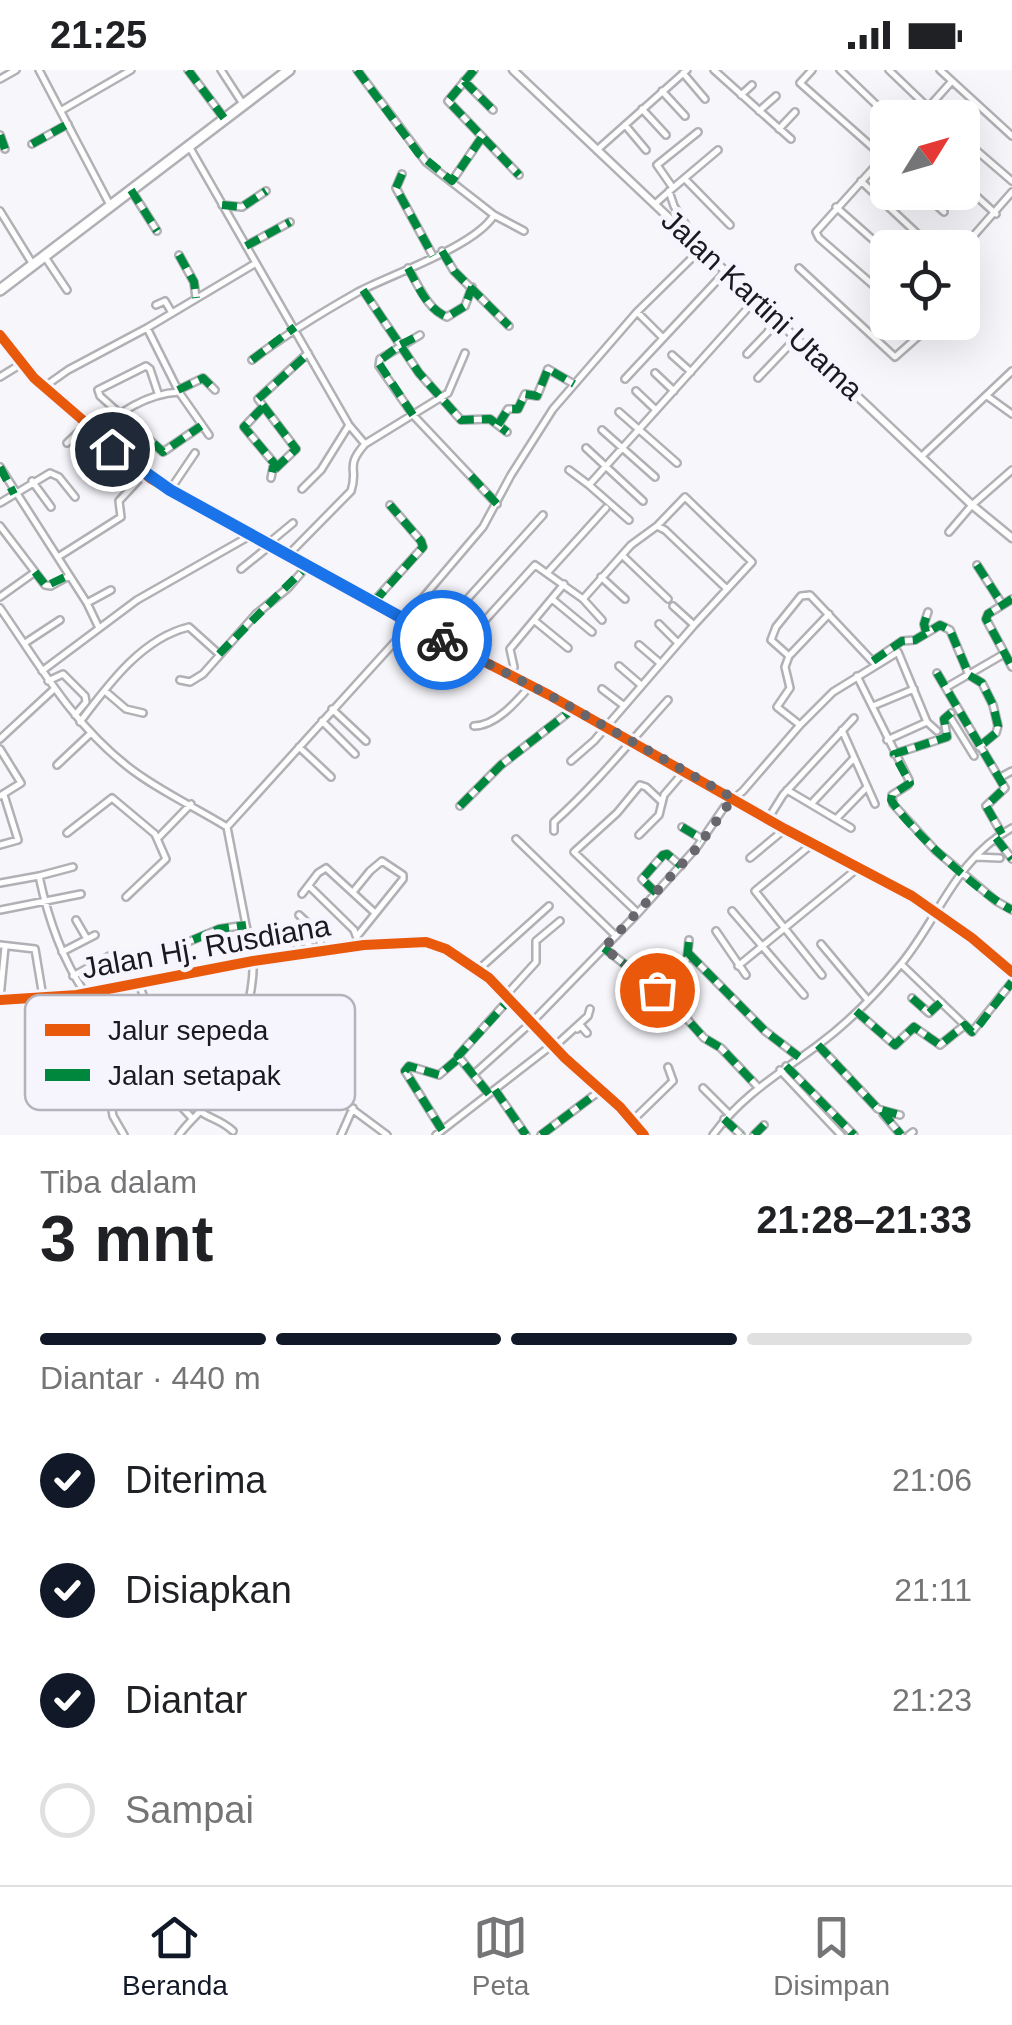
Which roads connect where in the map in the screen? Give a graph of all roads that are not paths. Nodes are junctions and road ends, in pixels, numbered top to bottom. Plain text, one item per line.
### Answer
1 (16, 70) edge
2 (39, 70) edge
3 (131, 70) edge
4 (188, 70) edge
5 (220, 70) edge
6 (289, 70) edge
7 (358, 70) edge
8 (474, 70) edge
9 (513, 70) edge
10 (714, 70) edge
11 (728, 70) edge
12 (812, 70) edge
13 (888, 70) edge
14 (940, 70) edge
15 (843, 71) edge
16 (685, 72) edge
17 (722, 77) junction
18 (0, 79) edge
19 (952, 81) junction
20 (464, 82) junction
21 (752, 84) dead end
22 (662, 91) junction
23 (741, 95) junction
24 (776, 96) dead end
25 (705, 99) dead end
26 (872, 100) edge
27 (920, 100) edge
28 (934, 100) edge
29 (243, 104) junction
30 (642, 109) junction
31 (62, 110) junction
32 (493, 110) dead end
33 (759, 111) junction
34 (796, 112) dead end
35 (685, 116) dead end
36 (224, 118) junction
37 (68, 124) junction
38 (625, 125) junction
39 (779, 128) junction
40 (698, 132) dead end
41 (0, 134) edge
42 (666, 135) dead end
43 (482, 136) junction
44 (1012, 136) edge
45 (791, 138) dead end
46 (870, 143) edge
47 (32, 144) dead end
48 (188, 146) junction
49 (6, 149) dead end
50 (597, 150) junction
51 (646, 150) dead end
52 (718, 150) dead end
53 (980, 154) edge
54 (870, 172) edge
55 (402, 174) dead end
56 (518, 174) dead end
57 (686, 179) junction
58 (452, 181) junction
59 (861, 181) junction
60 (1012, 182) edge
61 (131, 190) junction
62 (671, 190) junction
63 (266, 191) dead end
64 (1012, 192) edge
65 (980, 200) edge
66 (655, 204) junction
67 (110, 205) junction
68 (222, 205) junction
69 (836, 206) junction
70 (0, 211) edge
71 (996, 214) junction
72 (494, 215) junction
73 (290, 222) dead end
74 (730, 226) dead end
75 (913, 230) edge
76 (980, 230) edge
77 (524, 231) dead end
78 (157, 232) dead end
79 (870, 237) edge
80 (246, 246) junction
81 (701, 249) junction
82 (442, 252) junction
83 (179, 255) dead end
84 (433, 256) junction
85 (45, 257) junction
86 (256, 263) junction
87 (33, 266) junction
88 (408, 268) junction
89 (799, 268) dead end
90 (726, 272) junction
91 (870, 282) edge
92 (472, 287) junction
93 (0, 290) edge
94 (67, 290) dead end
95 (363, 290) junction
96 (196, 298) junction
97 (755, 300) junction
98 (156, 305) dead end
99 (637, 312) junction
100 (172, 313) junction
101 (774, 316) junction
102 (508, 326) dead end
103 (295, 327) junction
104 (147, 328) junction
105 (870, 332) edge
106 (0, 335) edge
107 (420, 336) dead end
108 (797, 337) junction
109 (664, 339) junction
110 (878, 340) edge
111 (914, 340) edge
112 (400, 345) junction
113 (309, 352) junction
114 (465, 353) dead end
115 (747, 354) dead end
116 (672, 355) dead end
117 (252, 360) dead end
118 (21, 364) junction
119 (1012, 371) edge
120 (691, 372) junction
121 (655, 373) dead end
122 (0, 378) edge
123 (758, 378) dead end
124 (625, 379) dead end
125 (574, 384) junction
126 (44, 387) junction
127 (215, 390) dead end
128 (178, 391) junction
129 (636, 391) dead end
130 (674, 391) junction
131 (158, 393) junction
132 (987, 396) junction
133 (442, 397) junction
134 (263, 407) junction
135 (656, 410) junction
136 (120, 412) junction
137 (619, 412) dead end
138 (413, 414) junction
139 (1012, 414) edge
140 (86, 424) junction
141 (350, 425) junction
142 (498, 425) junction
143 (202, 426) junction
144 (639, 429) junction
145 (602, 430) dead end
146 (507, 432) dead end
147 (95, 433) junction
148 (209, 435) dead end
149 (67, 443) dead end
150 (365, 444) junction
151 (586, 448) dead end
152 (622, 448) junction
153 (195, 454) dead end
154 (922, 456) junction
155 (677, 463) dead end
156 (0, 467) edge
157 (605, 467) junction
158 (274, 469) junction
159 (569, 470) dead end
160 (1012, 470) edge
161 (144, 474) junction
162 (272, 478) dead end
163 (655, 478) dead end
164 (32, 482) junction
165 (589, 485) junction
166 (170, 490) junction
167 (302, 490) dead end
168 (14, 494) junction
169 (75, 497) dead end
170 (642, 501) dead end
171 (0, 503) edge
172 (497, 504) junction
173 (390, 505) dead end
174 (972, 505) junction
175 (51, 507) dead end
176 (606, 508) dead end
177 (543, 515) dead end
178 (629, 520) dead end
179 (293, 523) dead end
180 (0, 526) edge
181 (657, 526) junction
182 (949, 532) dead end
183 (253, 534) junction
184 (1012, 538) edge
185 (271, 543) junction
186 (289, 554) junction
187 (622, 555) junction
188 (58, 557) junction
189 (308, 565) junction
190 (976, 565) dead end
191 (240, 569) dead end
192 (35, 572) junction
193 (548, 572) junction
194 (70, 575) junction
195 (602, 577) junction
196 (564, 584) junction
197 (727, 589) junction
198 (111, 590) dead end
199 (0, 597) edge
200 (668, 598) dead end
201 (552, 599) junction
202 (583, 599) junction
203 (1012, 599) edge
204 (625, 600) dead end
205 (374, 602) junction
206 (87, 603) junction
207 (1002, 604) junction
208 (460, 605) junction
209 (673, 606) dead end
210 (0, 608) edge
211 (928, 612) dead end
212 (829, 614) junction
213 (60, 620) dead end
214 (535, 620) junction
215 (602, 620) dead end
216 (407, 622) junction
217 (480, 622) junction
218 (659, 624) dead end
219 (694, 625) junction
220 (99, 628) junction
221 (592, 632) dead end
222 (926, 632) junction
223 (434, 636) junction
224 (24, 643) junction
225 (678, 643) junction
226 (639, 645) dead end
227 (568, 648) dead end
228 (459, 649) junction
229 (1004, 653) junction
230 (219, 654) junction
231 (790, 656) junction
232 (660, 663) junction
233 (874, 663) junction
234 (619, 666) dead end
235 (1012, 667) edge
236 (42, 671) junction
237 (937, 673) dead end
238 (512, 675) junction
239 (969, 675) junction
240 (857, 676) junction
241 (48, 680) junction
242 (180, 680) dead end
243 (641, 685) junction
244 (531, 686) junction
245 (946, 687) junction
246 (914, 688) junction
247 (54, 689) junction
248 (602, 689) dead end
249 (105, 692) junction
250 (668, 700) dead end
251 (623, 706) junction
252 (873, 706) junction
253 (332, 709) junction
254 (573, 709) junction
255 (955, 711) junction
256 (143, 713) dead end
257 (854, 718) dead end
258 (77, 719) junction
259 (322, 721) junction
260 (927, 722) junction
261 (800, 724) junction
262 (474, 726) dead end
263 (604, 727) junction
264 (842, 730) junction
265 (938, 731) dead end
266 (92, 732) junction
267 (0, 739) edge
268 (888, 740) junction
269 (366, 741) dead end
270 (629, 742) junction
271 (299, 747) junction
272 (979, 747) junction
273 (0, 749) edge
274 (356, 754) dead end
275 (894, 754) junction
276 (974, 756) dead end
277 (854, 758) junction
278 (571, 760) dead end
279 (57, 765) dead end
280 (1012, 771) edge
281 (683, 773) junction
282 (331, 777) dead end
283 (999, 778) junction
284 (867, 787) junction
285 (787, 790) junction
286 (2, 796) edge
287 (733, 798) junction
288 (661, 802) junction
289 (191, 804) junction
290 (812, 804) junction
291 (874, 804) dead end
292 (460, 806) dead end
293 (768, 819) junction
294 (836, 819) junction
295 (227, 827) junction
296 (682, 828) dead end
297 (851, 828) dead end
298 (1012, 828) edge
299 (785, 830) junction
300 (554, 831) dead end
301 (67, 833) dead end
302 (639, 835) dead end
303 (999, 836) junction
304 (158, 838) junction
305 (516, 839) dead end
306 (702, 839) junction
307 (812, 844) junction
308 (0, 845) edge
309 (972, 857) junction
310 (750, 858) dead end
311 (1000, 858) dead end
312 (1012, 859) edge
313 (681, 866) junction
314 (72, 868) dead end
315 (858, 868) junction
316 (962, 871) junction
317 (39, 876) junction
318 (0, 883) edge
319 (309, 886) junction
320 (353, 892) junction
321 (656, 892) junction
322 (81, 894) dead end
323 (302, 894) dead end
324 (126, 897) dead end
325 (44, 902) junction
326 (549, 906) dead end
327 (0, 910) edge
328 (1012, 910) edge
329 (732, 911) dead end
330 (935, 911) junction
331 (376, 913) junction
332 (636, 914) junction
333 (299, 915) dead end
334 (76, 920) dead end
335 (560, 921) dead end
336 (246, 924) junction
337 (784, 928) junction
338 (716, 932) dead end
339 (358, 934) junction
340 (95, 935) dead end
341 (616, 936) junction
342 (87, 939) junction
343 (689, 940) dead end
344 (821, 944) dead end
345 (3, 946) edge
346 (360, 946) junction
347 (604, 948) junction
348 (761, 948) junction
349 (62, 952) junction
350 (319, 952) junction
351 (297, 954) junction
352 (109, 956) dead end
353 (686, 959) junction
354 (253, 960) junction
355 (901, 964) junction
356 (738, 966) junction
357 (478, 970) junction
358 (189, 971) junction
359 (675, 971) junction
360 (1012, 972) edge
361 (746, 975) dead end
362 (822, 975) dead end
363 (74, 976) junction
364 (690, 978) dead end
365 (1012, 982) edge
366 (138, 984) junction
367 (655, 989) junction
368 (82, 994) junction
369 (42, 995) edge
370 (72, 995) edge
371 (142, 995) edge
372 (249, 995) edge
373 (804, 995) dead end
374 (509, 996) junction
375 (912, 998) dead end
376 (25, 999) edge
377 (867, 999) junction
378 (0, 1000) edge
379 (940, 1002) junction
380 (590, 1008) dead end
381 (856, 1011) junction
382 (533, 1021) junction
383 (964, 1025) junction
384 (587, 1033) dead end
385 (818, 1045) junction
386 (555, 1046) junction
387 (459, 1058) junction
388 (798, 1058) junction
389 (668, 1067) dead end
390 (784, 1067) junction
391 (474, 1074) junction
392 (757, 1086) junction
393 (703, 1088) dead end
394 (601, 1090) junction
395 (492, 1092) junction
396 (112, 1110) edge
397 (185, 1110) edge
398 (352, 1110) edge
399 (355, 1110) edge
400 (200, 1111) joint
401 (882, 1111) junction
402 (900, 1114) dead end
403 (727, 1116) junction
404 (192, 1118) junction
405 (632, 1121) junction
406 (764, 1125) dead end
407 (233, 1131) dead end
408 (439, 1133) edge
409 (908, 1134) edge
410 (124, 1135) edge
411 (179, 1135) edge
412 (342, 1135) edge
413 (386, 1135) edge
414 (526, 1135) edge
415 (541, 1135) edge
416 (644, 1135) edge
417 (713, 1135) edge
418 (741, 1135) edge
419 (754, 1135) edge
420 (842, 1135) edge
421 (854, 1135) edge

1 - 18 street
2 - 31 street
3 - 31 street
4 - 36 street
5 - 29 street
6 - 29 highway
7 - 58 street
8 - 20 street
9 - 50 street, Jalan Kartini Utama
10 - 17 street
11 - 17 street
12 - 46 street
13 - 27 street
14 - 19 street
15 - 26 street
16 - 22 street
16 - 25 street
17 - 23 street
19 - 28 street
19 - 44 street
20 - 32 street
20 - 43 street
21 - 23 street
22 - 30 street
22 - 35 street
23 - 33 street
24 - 33 street
29 - 36 highway
30 - 38 street
30 - 42 street
31 - 37 street
33 - 39 street
34 - 39 street
36 - 48 highway
37 - 47 street
37 - 67 street
38 - 50 street
38 - 51 street
39 - 45 street
40 - 62 street
41 - 49 street
43 - 56 street
43 - 58 street
48 - 61 highway
48 - 68 street
50 - 66 street, Jalan Kartini Utama
52 - 57 street
53 - 60 street
54 - 59 street
55 - 84 street
57 - 62 street
57 - 74 street
58 - 72 street
59 - 69 street
59 - 75 street
61 - 67 highway
61 - 78 street
62 - 66 street
62 - 81 street
63 - 68 street
64 - 71 street
65 - 71 street
66 - 81 street, Jalan Kartini Utama
67 - 85 highway
68 - 80 street
69 - 79 street
69 - 91 street
70 - 87 street
71 - 76 street
72 - 77 street
72 - 82 street
73 - 80 street
80 - 86 street
81 - 90 street, Jalan Kartini Utama
81 - 99 street
82 - 84 street
82 - 92 street
83 - 96 street
84 - 88 street
85 - 87 highway
85 - 94 street
86 - 96 street
86 - 103 street
87 - 93 highway
88 - 92 street
88 - 95 street
89 - 105 street
90 - 97 street, Jalan Kartini Utama
90 - 109 street
92 - 102 street
95 - 103 street
95 - 112 street
96 - 100 street
97 - 101 street, Jalan Kartini Utama
97 - 120 street
98 - 100 street
99 - 109 street
99 - 125 street
100 - 104 street
101 - 108 street, Jalan Kartini Utama
101 - 115 street
103 - 113 street
103 - 117 street
104 - 126 street
104 - 128 street
106 - 118 street
107 - 112 street
108 - 123 street
108 - 154 street, Jalan Kartini Utama
109 - 124 street
110 - 111 street
112 - 133 street
112 - 138 street
113 - 134 street
113 - 141 street
114 - 133 street
116 - 120 street
118 - 122 street
118 - 126 street
119 - 132 street
120 - 130 street
121 - 130 street
125 - 142 street
125 - 172 street
126 - 140 street
127 - 128 street
128 - 131 street
128 - 143 street
129 - 135 street
130 - 135 street
131 - 136 street
131 - 136 street
132 - 139 street
132 - 154 street
133 - 138 street
133 - 142 street
134 - 158 street
134 - 158 street
135 - 144 street
136 - 143 street
136 - 147 street
137 - 144 street
138 - 150 street
138 - 172 street
140 - 147 street
140 - 149 street
141 - 150 street
141 - 167 street
142 - 146 street
143 - 148 street
144 - 152 street
144 - 155 street
145 - 152 street
147 - 161 street
150 - 186 street
151 - 157 street
152 - 157 street
152 - 163 street
153 - 166 street
154 - 174 street, Jalan Kartini Utama
156 - 168 street
157 - 165 street
157 - 170 street
158 - 162 street
159 - 165 street
160 - 174 street
161 - 166 street
161 - 188 street
164 - 168 street
164 - 169 street
164 - 175 street
165 - 178 street
166 - 183 street
168 - 171 street
168 - 188 street
172 - 216 street
173 - 205 street
174 - 182 street
174 - 184 street, Jalan Kartini Utama
176 - 193 street
177 - 208 street
179 - 185 street
180 - 192 street
181 - 187 street
181 - 197 street
181 - 197 street
183 - 185 street
183 - 220 street
185 - 186 street
185 - 191 street
186 - 189 street
187 - 195 street
187 - 200 street
188 - 194 street
189 - 205 street
189 - 230 street
190 - 207 street
192 - 194 street
192 - 199 street
193 - 196 street
193 - 217 street
194 - 206 street
195 - 202 street
195 - 204 street
196 - 201 street
196 - 202 street
197 - 219 street
198 - 206 street
201 - 214 street
201 - 221 street
202 - 215 street
203 - 207 street
205 - 216 street
206 - 220 street
207 - 229 street
208 - 217 street
208 - 223 street
209 - 219 street
210 - 224 street
211 - 222 street
212 - 231 street
212 - 231 street
212 - 233 street
213 - 224 street
214 - 227 street
214 - 238 street
216 - 223 street
216 - 253 street
217 - 228 street
218 - 225 street
219 - 225 street
220 - 236 street
222 - 233 street
222 - 239 street
223 - 228 street
224 - 236 street
225 - 232 street
226 - 232 street
228 - 238 street
229 - 235 street
229 - 239 street
230 - 242 street
230 - 249 street
231 - 261 street
232 - 243 street
233 - 240 street
233 - 246 street
234 - 243 street
236 - 241 street
237 - 245 street
238 - 244 street
239 - 245 street
239 - 272 street
240 - 252 street
240 - 261 street
241 - 247 street
241 - 258 street
243 - 251 street
244 - 254 street
244 - 262 street
245 - 255 street
246 - 252 street
246 - 260 street
247 - 258 street
247 - 267 street
248 - 251 street
249 - 256 street
249 - 258 street
250 - 270 street
251 - 263 street
252 - 268 street
253 - 259 street
253 - 269 street
254 - 263 street
254 - 292 street
255 - 272 street
255 - 275 street
255 - 276 street
257 - 264 street
258 - 266 street
259 - 271 street
259 - 274 street
260 - 265 street
260 - 268 street
261 - 287 street
263 - 270 street
263 - 278 street
264 - 277 street
264 - 285 street
266 - 279 street
266 - 289 street
268 - 275 street
270 - 281 street
270 - 300 street
271 - 282 street
271 - 295 street
272 - 283 street
273 - 286 street
275 - 316 street
277 - 284 street
277 - 290 street
280 - 283 street
281 - 287 street
281 - 288 street
283 - 303 street
284 - 291 street
284 - 294 street
285 - 290 street
285 - 293 street
286 - 308 street
287 - 293 street
287 - 306 street
288 - 302 street
288 - 332 street
289 - 295 street
289 - 304 street
290 - 294 street
293 - 299 street
294 - 297 street
295 - 336 street
296 - 306 street
298 - 303 street
299 - 307 street
299 - 310 street
301 - 304 street
303 - 309 street
303 - 312 street
304 - 324 street
305 - 341 street
306 - 313 street
307 - 315 street
307 - 337 street
309 - 311 street
309 - 316 street
313 - 321 street
313 - 321 street
314 - 317 street
315 - 330 street
315 - 337 street
316 - 328 street
316 - 330 street
317 - 318 street
317 - 325 street
319 - 320 street
319 - 323 street
319 - 339 street
320 - 331 street
320 - 331 street
321 - 332 street
322 - 325 street
325 - 327 street
325 - 349 street
326 - 357 street
329 - 348 street
330 - 355 street
330 - 360 street
331 - 339 street
332 - 341 street
333 - 350 street
334 - 342 street
335 - 374 street
336 - 354 street
336 - 358 street
337 - 348 street
337 - 362 street
338 - 356 street
339 - 346 street
340 - 342 street
341 - 347 street
342 - 349 street
343 - 353 street
344 - 377 street
345 - 369 street
345 - 378 street
346 - 350 street, Jalan Hj. Rusdiana
346 - 357 street, Jalan Hj. Rusdiana
347 - 367 street
347 - 382 street
348 - 356 street
348 - 373 street
349 - 363 street
350 - 351 street, Jalan Hj. Rusdiana
350 - 351 street
351 - 354 street, Jalan Hj. Rusdiana
352 - 363 street
353 - 359 street
353 - 388 street
354 - 358 street, Jalan Hj. Rusdiana
354 - 372 street
355 - 377 street
355 - 379 street
356 - 361 street
357 - 374 street, Jalan Hj. Rusdiana
358 - 366 street, Jalan Hj. Rusdiana
359 - 364 street
359 - 367 street
363 - 368 street
365 - 383 street
366 - 368 street, Jalan Hj. Rusdiana
366 - 371 street
367 - 392 street
368 - 370 street, Jalan Hj. Rusdiana
374 - 382 street, Jalan Hj. Rusdiana
374 - 387 street
375 - 379 street
376 - 378 street, Jalan Hj. Rusdiana
377 - 381 street
379 - 383 street
380 - 386 street
381 - 383 street
381 - 385 street
382 - 386 street, Jalan Hj. Rusdiana
382 - 391 street
384 - 386 street
385 - 388 street
385 - 401 street
386 - 394 street, Jalan Hj. Rusdiana
386 - 395 street
387 - 391 street
387 - 408 street
388 - 390 street
389 - 405 street
390 - 392 street
390 - 420 street
390 - 421 street
391 - 395 street
392 - 403 street
393 - 403 street
394 - 405 street, Jalan Hj. Rusdiana
394 - 415 street
395 - 408 street
395 - 414 street
396 - 410 street
397 - 404 street
398 - 412 street
399 - 413 street
400 - 404 street
400 - 407 street
401 - 402 street
401 - 409 street
403 - 417 street
403 - 418 street
404 - 411 street
405 - 416 street, Jalan Hj. Rusdiana
406 - 419 street

